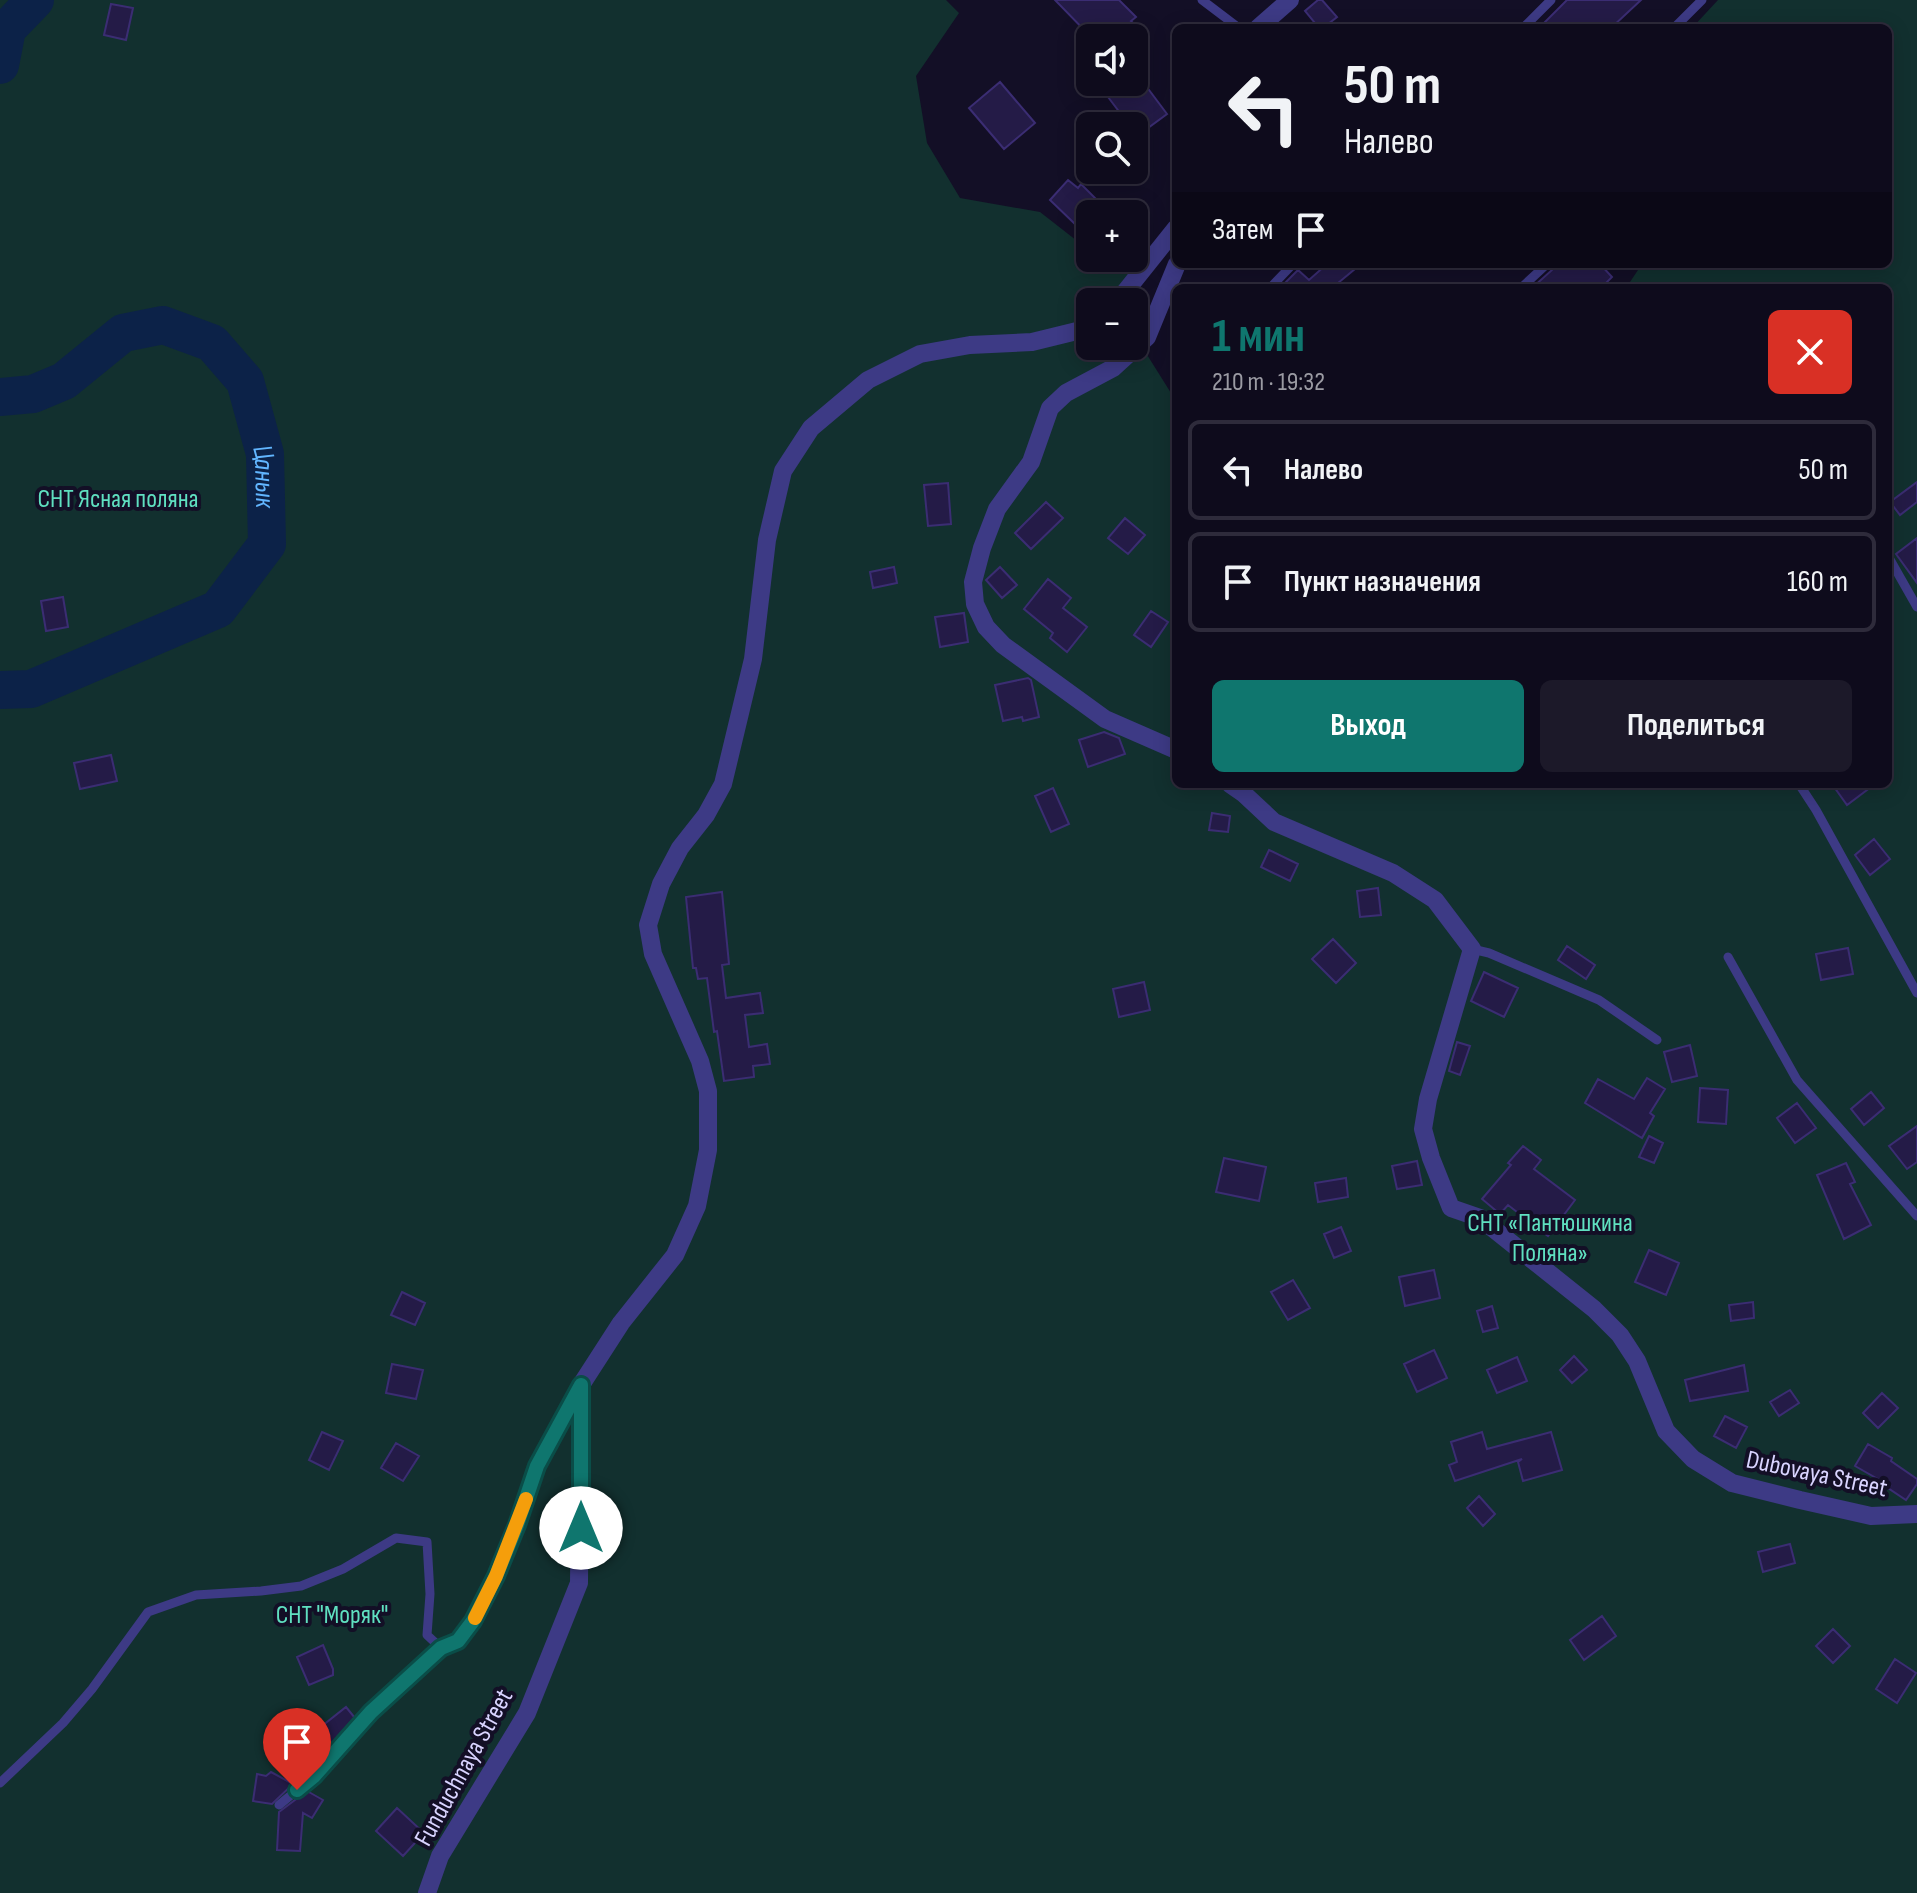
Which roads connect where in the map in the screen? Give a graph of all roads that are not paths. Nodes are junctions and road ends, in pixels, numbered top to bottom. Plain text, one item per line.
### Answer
1 (1202, 0) edge
2 (1290, 0) edge
3 (1551, 0) edge
4 (1702, 0) edge
5 (1234, 24) edge
6 (1263, 24) edge
7 (1527, 24) edge
8 (1678, 24) edge
9 (1172, 233) edge
10 (1175, 268) edge
11 (1289, 268) edge
12 (1543, 268) edge
13 (1274, 284) edge
14 (1525, 284) edge
15 (1130, 288) edge
16 (1076, 331) edge
17 (1892, 563) edge
18 (1917, 607) edge
19 (1172, 748) edge
20 (1236, 788) edge
21 (1802, 788) edge
22 (1472, 949) junction
23 (1728, 957) dead end
24 (1917, 993) edge
25 (1657, 1040) dead end
26 (1917, 1216) edge
27 (581, 1385) junction
28 (1917, 1514) edge
29 (441, 1648) junction
30 (0, 1783) edge
31 (279, 1805) dead end
32 (427, 1893) edge

1 - 5 lane
2 - 6 street
3 - 7 lane
4 - 8 lane
9 - 15 street
10 - 19 street
11 - 13 lane
12 - 14 lane
16 - 27 street
17 - 18 lane
20 - 22 street
21 - 24 lane
22 - 25 lane
22 - 28 street, Dubovaya Street
23 - 26 lane
27 - 29 lane
27 - 32 street, Funduchnaya Street
29 - 30 lane
29 - 31 lane

